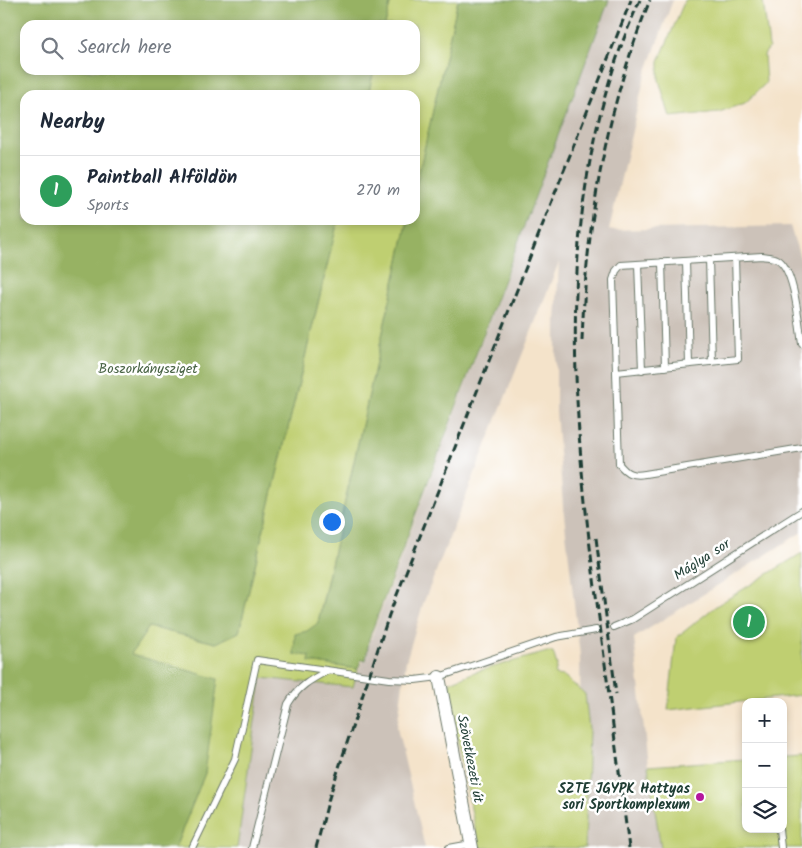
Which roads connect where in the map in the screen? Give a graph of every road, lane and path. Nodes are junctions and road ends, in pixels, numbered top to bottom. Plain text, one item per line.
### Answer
1 (735, 258) junction
2 (709, 259) junction
3 (686, 261) junction
4 (662, 262) junction
5 (638, 264) junction
6 (802, 344) edge
7 (712, 362) junction
8 (689, 364) junction
9 (665, 367) junction
10 (642, 370) junction
11 (616, 372) junction
12 (802, 448) edge
13 (802, 511) edge
14 (614, 627) dead end
15 (596, 630) dead end
16 (329, 671) junction
17 (439, 677) junction
18 (780, 833) edge
19 (471, 846) edge
20 (192, 848) edge
21 (252, 848) edge
22 (449, 848) edge
23 (781, 848) edge

1 - 2 lane
1 - 6 lane
1 - 7 lane
2 - 3 lane
2 - 7 lane
3 - 4 lane
3 - 8 lane
4 - 5 lane
4 - 9 lane
5 - 10 lane
5 - 11 lane
7 - 8 lane
8 - 9 lane
9 - 10 lane
10 - 11 lane
11 - 12 lane
13 - 14 lane, Máglya sor
15 - 17 lane
16 - 17 lane
16 - 20 lane
16 - 21 lane
17 - 19 street, Szövetkezeti út
18 - 23 lane
19 - 22 lane

